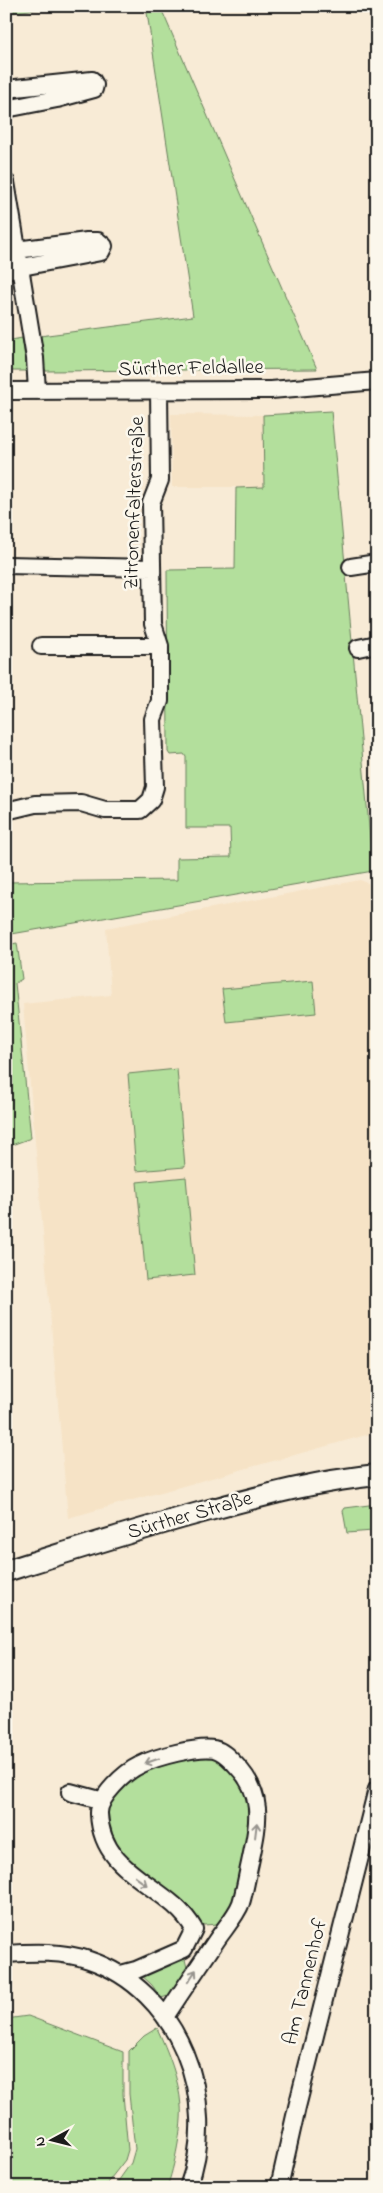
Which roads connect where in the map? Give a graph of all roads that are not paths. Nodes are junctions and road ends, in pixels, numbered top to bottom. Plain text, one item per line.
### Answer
1 (6, 89) edge
2 (6, 109) edge
3 (6, 182) edge
4 (12, 250) edge
5 (14, 269) edge
6 (377, 381) edge
7 (6, 391) edge
8 (37, 391) junction
9 (159, 391) junction
10 (377, 563) edge
11 (6, 565) edge
12 (352, 567) dead end
13 (152, 568) junction
14 (377, 644) edge
15 (41, 646) dead end
16 (160, 646) junction
17 (358, 648) dead end
18 (6, 811) edge
19 (377, 1475) edge
20 (6, 1570) edge
21 (377, 1789) edge
22 (70, 1792) dead end
23 (100, 1800) junction
24 (224, 1928) junction
25 (194, 1930) junction
26 (6, 1954) edge
27 (121, 1974) junction
28 (166, 2016) junction
29 (188, 2187) edge
30 (280, 2187) edge

1 - 2 street
3 - 4 street
4 - 5 street
4 - 5 street
5 - 8 street
6 - 9 street, Sürther Feldallee
7 - 8 street, Sürther Feldallee
8 - 9 street, Sürther Feldallee
9 - 13 street, Zitronenfalterstraße
10 - 12 street
11 - 13 street
13 - 16 street, Zitronenfalterstraße
14 - 17 street
15 - 16 street
16 - 18 street, Zitronenfalterstraße
19 - 20 street, Sürther Straße
21 - 30 street, Am Tannenhof
22 - 23 street
24 -> 23 street
23 -> 25 street
24 - 25 street
28 -> 24 street
25 - 27 street
26 - 27 street
27 - 28 street
28 - 29 street

